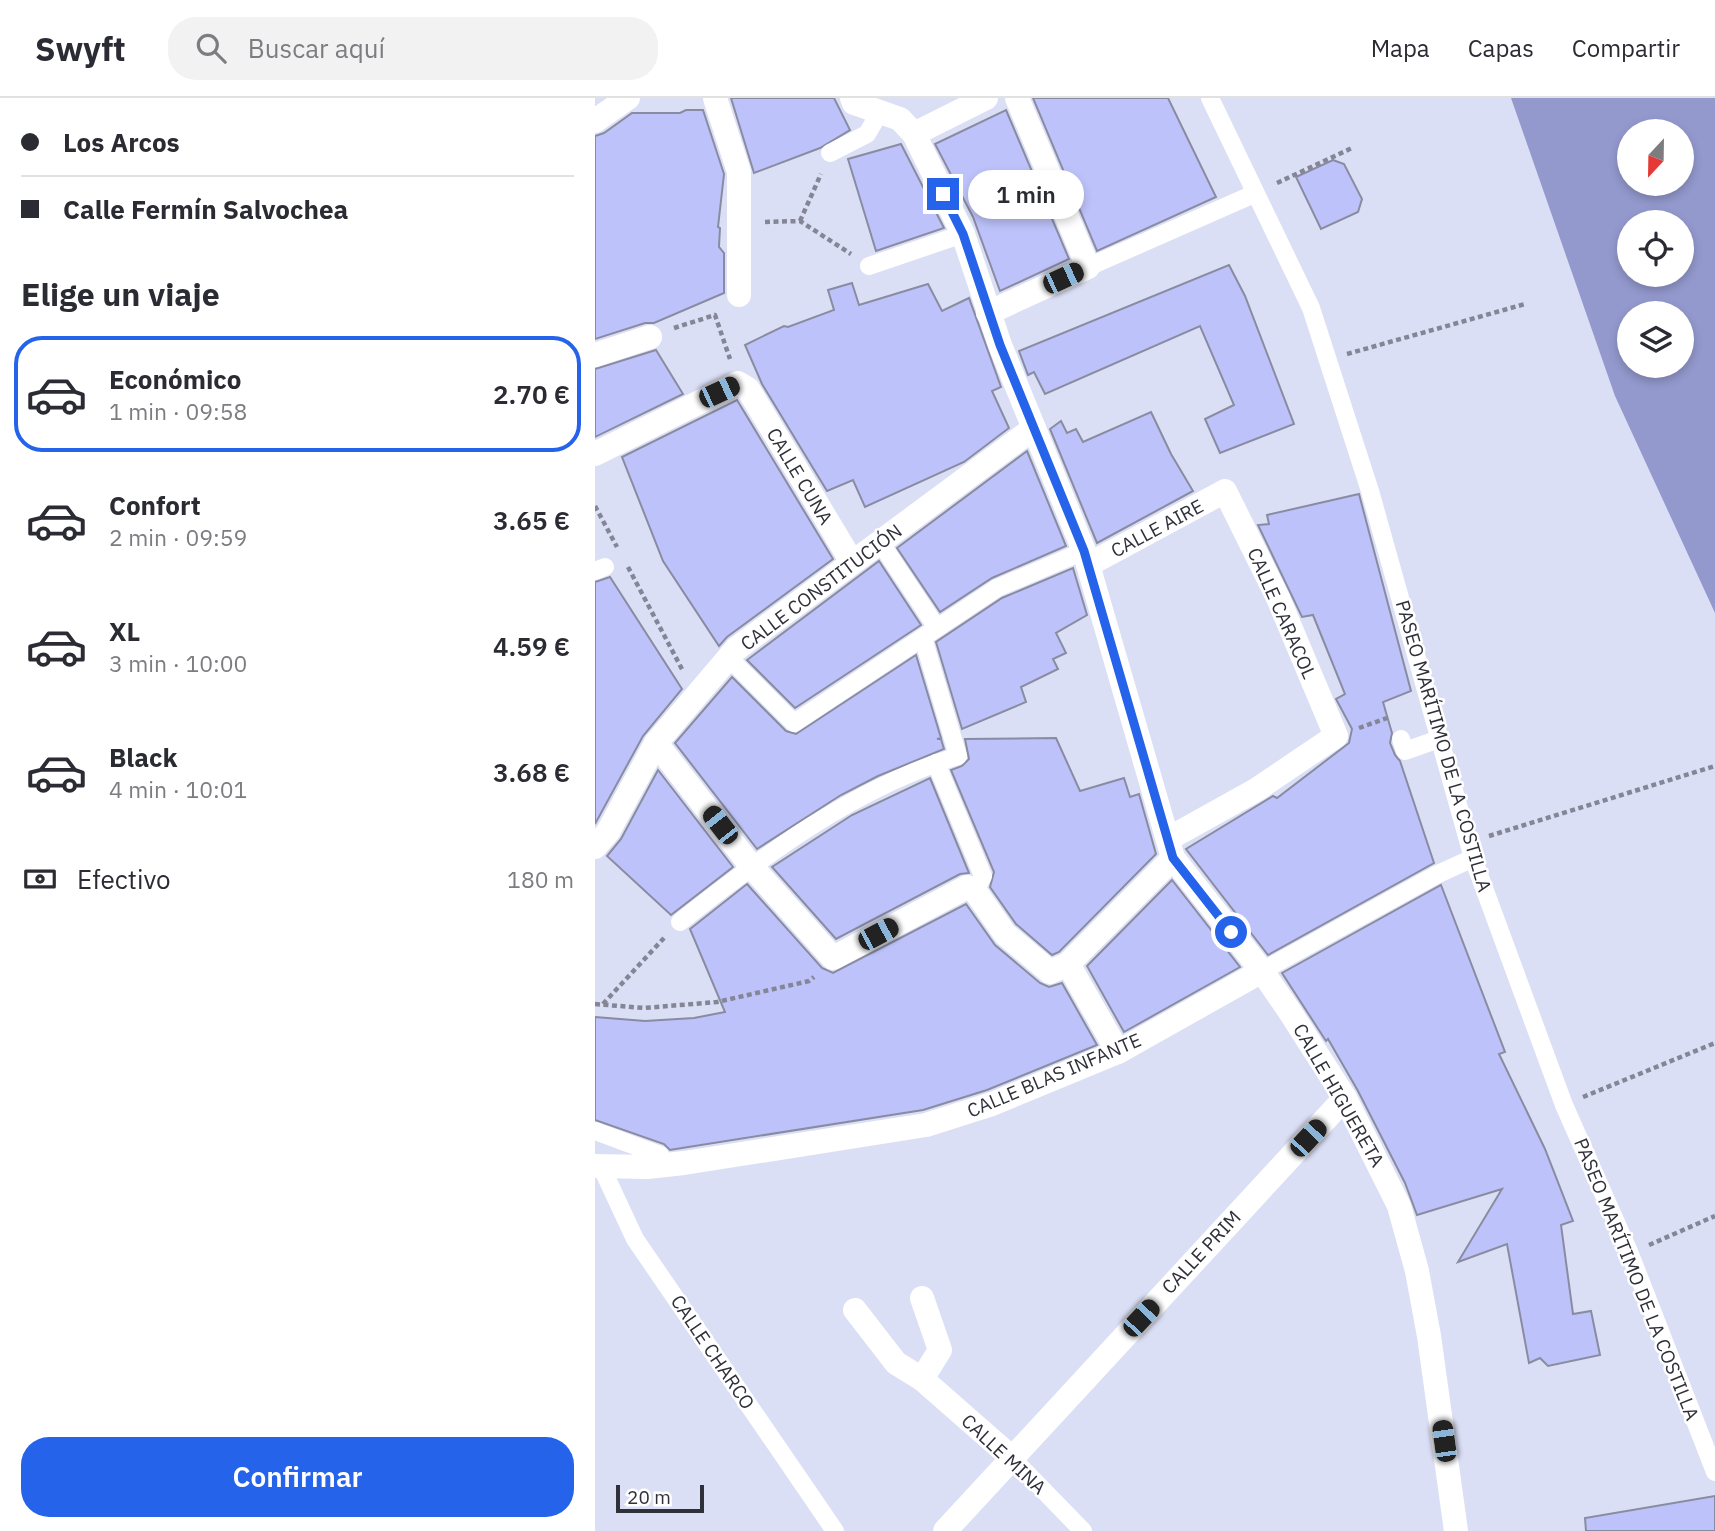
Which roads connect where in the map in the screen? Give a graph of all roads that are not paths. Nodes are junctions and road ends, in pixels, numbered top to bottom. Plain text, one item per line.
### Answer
1 (628, 98) edge
2 (715, 98) edge
3 (852, 98) edge
4 (986, 98) edge
5 (1017, 98) edge
6 (1210, 98) edge
7 (880, 112) junction
8 (595, 121) edge
9 (914, 134) junction
10 (830, 153) road end
11 (1254, 194) junction
12 (963, 234) junction
13 (869, 266) road end
14 (1087, 267) junction
15 (739, 295) dead end
16 (988, 313) junction
17 (650, 337) road end
18 (595, 355) edge
19 (1034, 428) junction
20 (595, 454) edge
21 (1225, 491) joint
22 (880, 542) junction
23 (1086, 558) junction
24 (852, 562) junction
25 (930, 633) junction
26 (729, 658) junction
27 (1401, 739) road end
28 (1439, 739) junction
29 (656, 743) junction
30 (936, 763) junction
31 (595, 847) edge
32 (1170, 849) junction
33 (1470, 850) junction
34 (751, 866) junction
35 (971, 889) junction
36 (680, 922) road end
37 (1068, 964) junction
38 (1262, 971) junction
39 (1118, 1052) junction
40 (1345, 1098) junction
41 (595, 1131) edge
42 (595, 1140) edge
43 (644, 1162) junction
44 (597, 1164) edge
45 (922, 1298) dead end
46 (855, 1310) dead end
47 (922, 1378) junction
48 (1011, 1458) junction
49 (1715, 1472) edge
50 (835, 1531) edge
51 (945, 1531) edge
52 (1083, 1531) edge
53 (1456, 1531) edge

1 - 8 street
2 - 15 street
3 - 7 street
4 - 9 street
5 - 14 street
6 - 11 street, PASEO MARÍTIMO DE LA COSTILLA
7 - 9 street
7 - 10 street
9 - 12 street
11 - 14 street
11 - 28 street, PASEO MARÍTIMO DE LA COSTILLA
12 - 13 street
12 - 16 street
14 - 16 street
16 - 19 street
17 - 18 street
19 - 22 street, CALLE CONSTITUCIÓN
19 - 23 street
20 - 24 street, CALLE CUNA
21 - 23 street, CALLE AIRE
21 - 32 street, CALLE CARACOL
22 - 24 street, CALLE CONSTITUCIÓN
22 - 25 street
23 - 25 street
23 - 32 street
24 - 26 street, CALLE CONSTITUCIÓN
25 - 26 street
25 - 30 street
26 - 29 street, CALLE CONSTITUCIÓN
27 - 28 street
28 - 33 street, PASEO MARÍTIMO DE LA COSTILLA
29 - 31 street, CALLE CONSTITUCIÓN
29 - 34 street
30 - 34 street
30 - 35 street
32 - 37 street
32 - 38 street, CALLE HIGUERETA
33 - 38 street, CALLE BLAS INFANTE
33 - 49 street, PASEO MARÍTIMO DE LA COSTILLA
34 - 35 street
34 - 36 street
35 - 37 street
37 - 39 street
38 - 39 street, CALLE BLAS INFANTE
38 - 40 street, CALLE HIGUERETA
39 - 43 street, CALLE BLAS INFANTE
40 - 48 street, CALLE PRIM
40 - 53 street, CALLE HIGUERETA
41 - 43 street
42 - 43 street
43 - 44 street, CALLE BLAS INFANTE
44 - 50 street, CALLE CHARCO
45 - 47 street
46 - 47 street, CALLE MINA
47 - 48 street, CALLE MINA
48 - 51 street, CALLE PRIM
48 - 52 street, CALLE MINA

